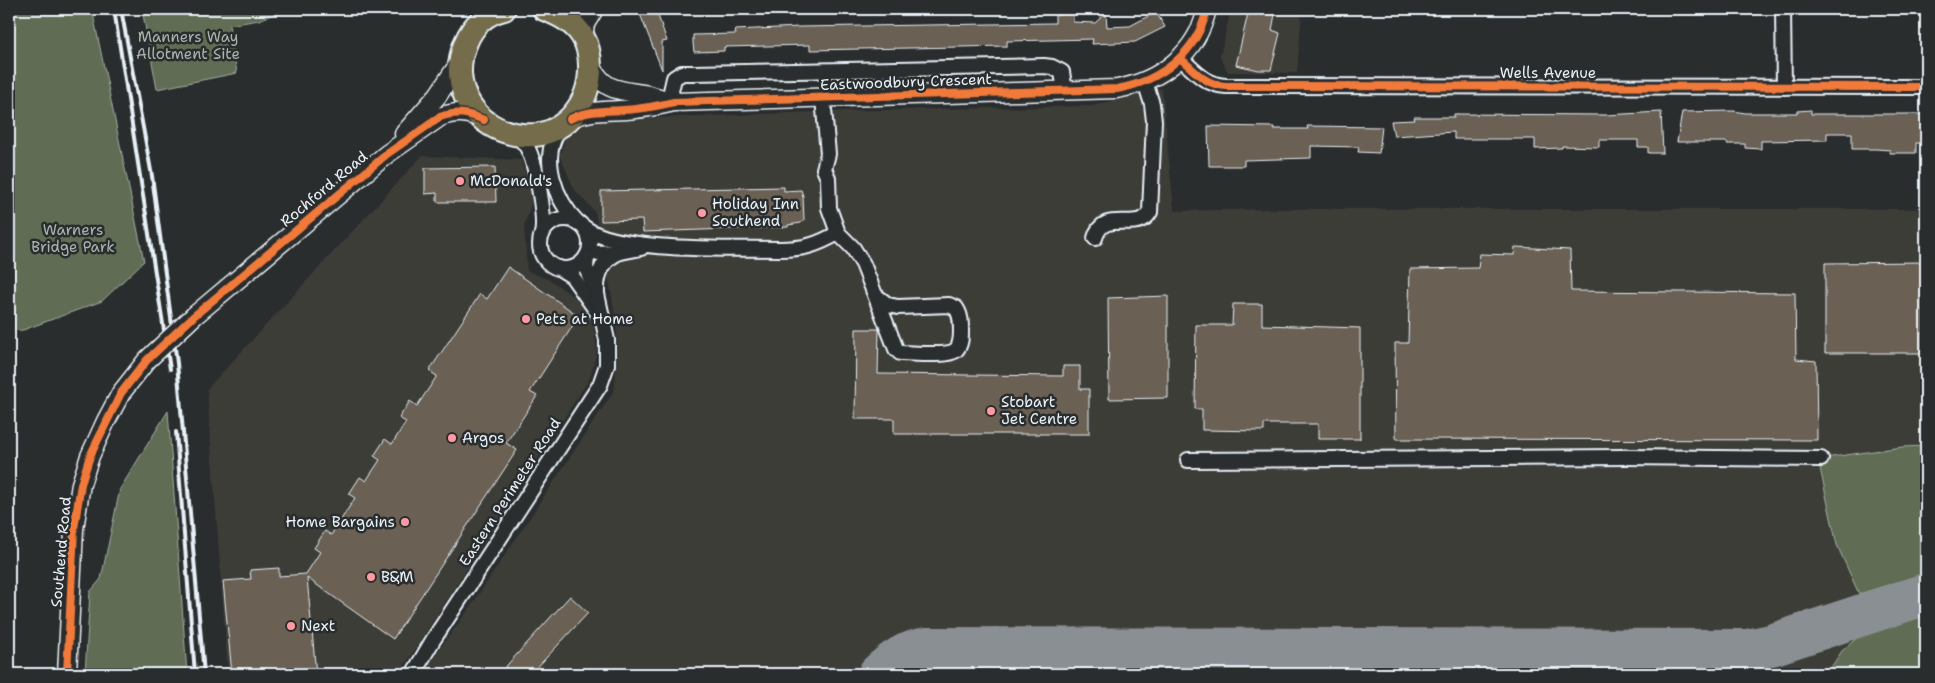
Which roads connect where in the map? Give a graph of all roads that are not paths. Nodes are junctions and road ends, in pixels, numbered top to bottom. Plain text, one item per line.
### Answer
1 (474, 9) edge
2 (504, 9) edge
3 (545, 9) edge
4 (594, 9) edge
5 (1207, 9) edge
6 (1783, 9) edge
7 (467, 38) junction
8 (583, 38) junction
9 (1180, 58) junction
10 (590, 63) junction
11 (458, 65) junction
12 (1145, 82) junction
13 (1784, 87) junction
14 (1926, 87) edge
15 (1065, 91) junction
16 (674, 102) junction
17 (823, 107) junction
18 (484, 120) junction
19 (566, 122) junction
20 (511, 133) junction
21 (388, 154) junction
22 (1151, 197) dead end
23 (582, 226) junction
24 (836, 227) junction
25 (542, 235) junction
26 (649, 246) junction
27 (621, 252) junction
28 (587, 256) junction
29 (557, 267) junction
30 (597, 294) junction
31 (875, 295) junction
32 (603, 320) junction
33 (147, 360) joint
34 (1821, 459) dead end
35 (1188, 460) dead end
36 (67, 674) edge
37 (414, 674) edge

1 - 7 main road
2 - 7 main road
3 - 8 main road
4 - 8 street
5 - 9 street, Eastwoodbury Crescent
6 - 13 street
7 - 11 main road
8 - 10 main road
9 - 12 street, Eastwoodbury Crescent
9 - 13 street, Wells Avenue
10 - 16 street, Eastwoodbury Crescent
10 - 19 main road
11 - 18 main road
11 - 21 street, Rochford Road
12 - 15 street, Eastwoodbury Crescent
12 - 22 street
13 - 14 street, Wells Avenue
15 - 16 street
15 - 17 street, Eastwoodbury Crescent
16 - 17 street, Eastwoodbury Crescent
16 - 19 street, Eastwoodbury Crescent
17 - 24 street
18 - 20 main road
18 - 21 street, Rochford Road
19 - 20 main road
19 - 23 street
20 - 25 street
21 - 33 street, Rochford Road, bridge
23 - 25 street
23 - 26 street
23 - 28 street
24 - 26 street
24 - 31 street
25 - 29 street
26 - 27 street
27 - 28 street
27 - 30 street
28 - 29 street
28 - 30 street, Eastern Perimeter Road
29 - 32 street, Eastern Perimeter Road
30 - 32 street, Eastern Perimeter Road
31 - 31 street
32 - 37 street, Eastern Perimeter Road
33 - 36 street, Southend Road
34 - 35 street

